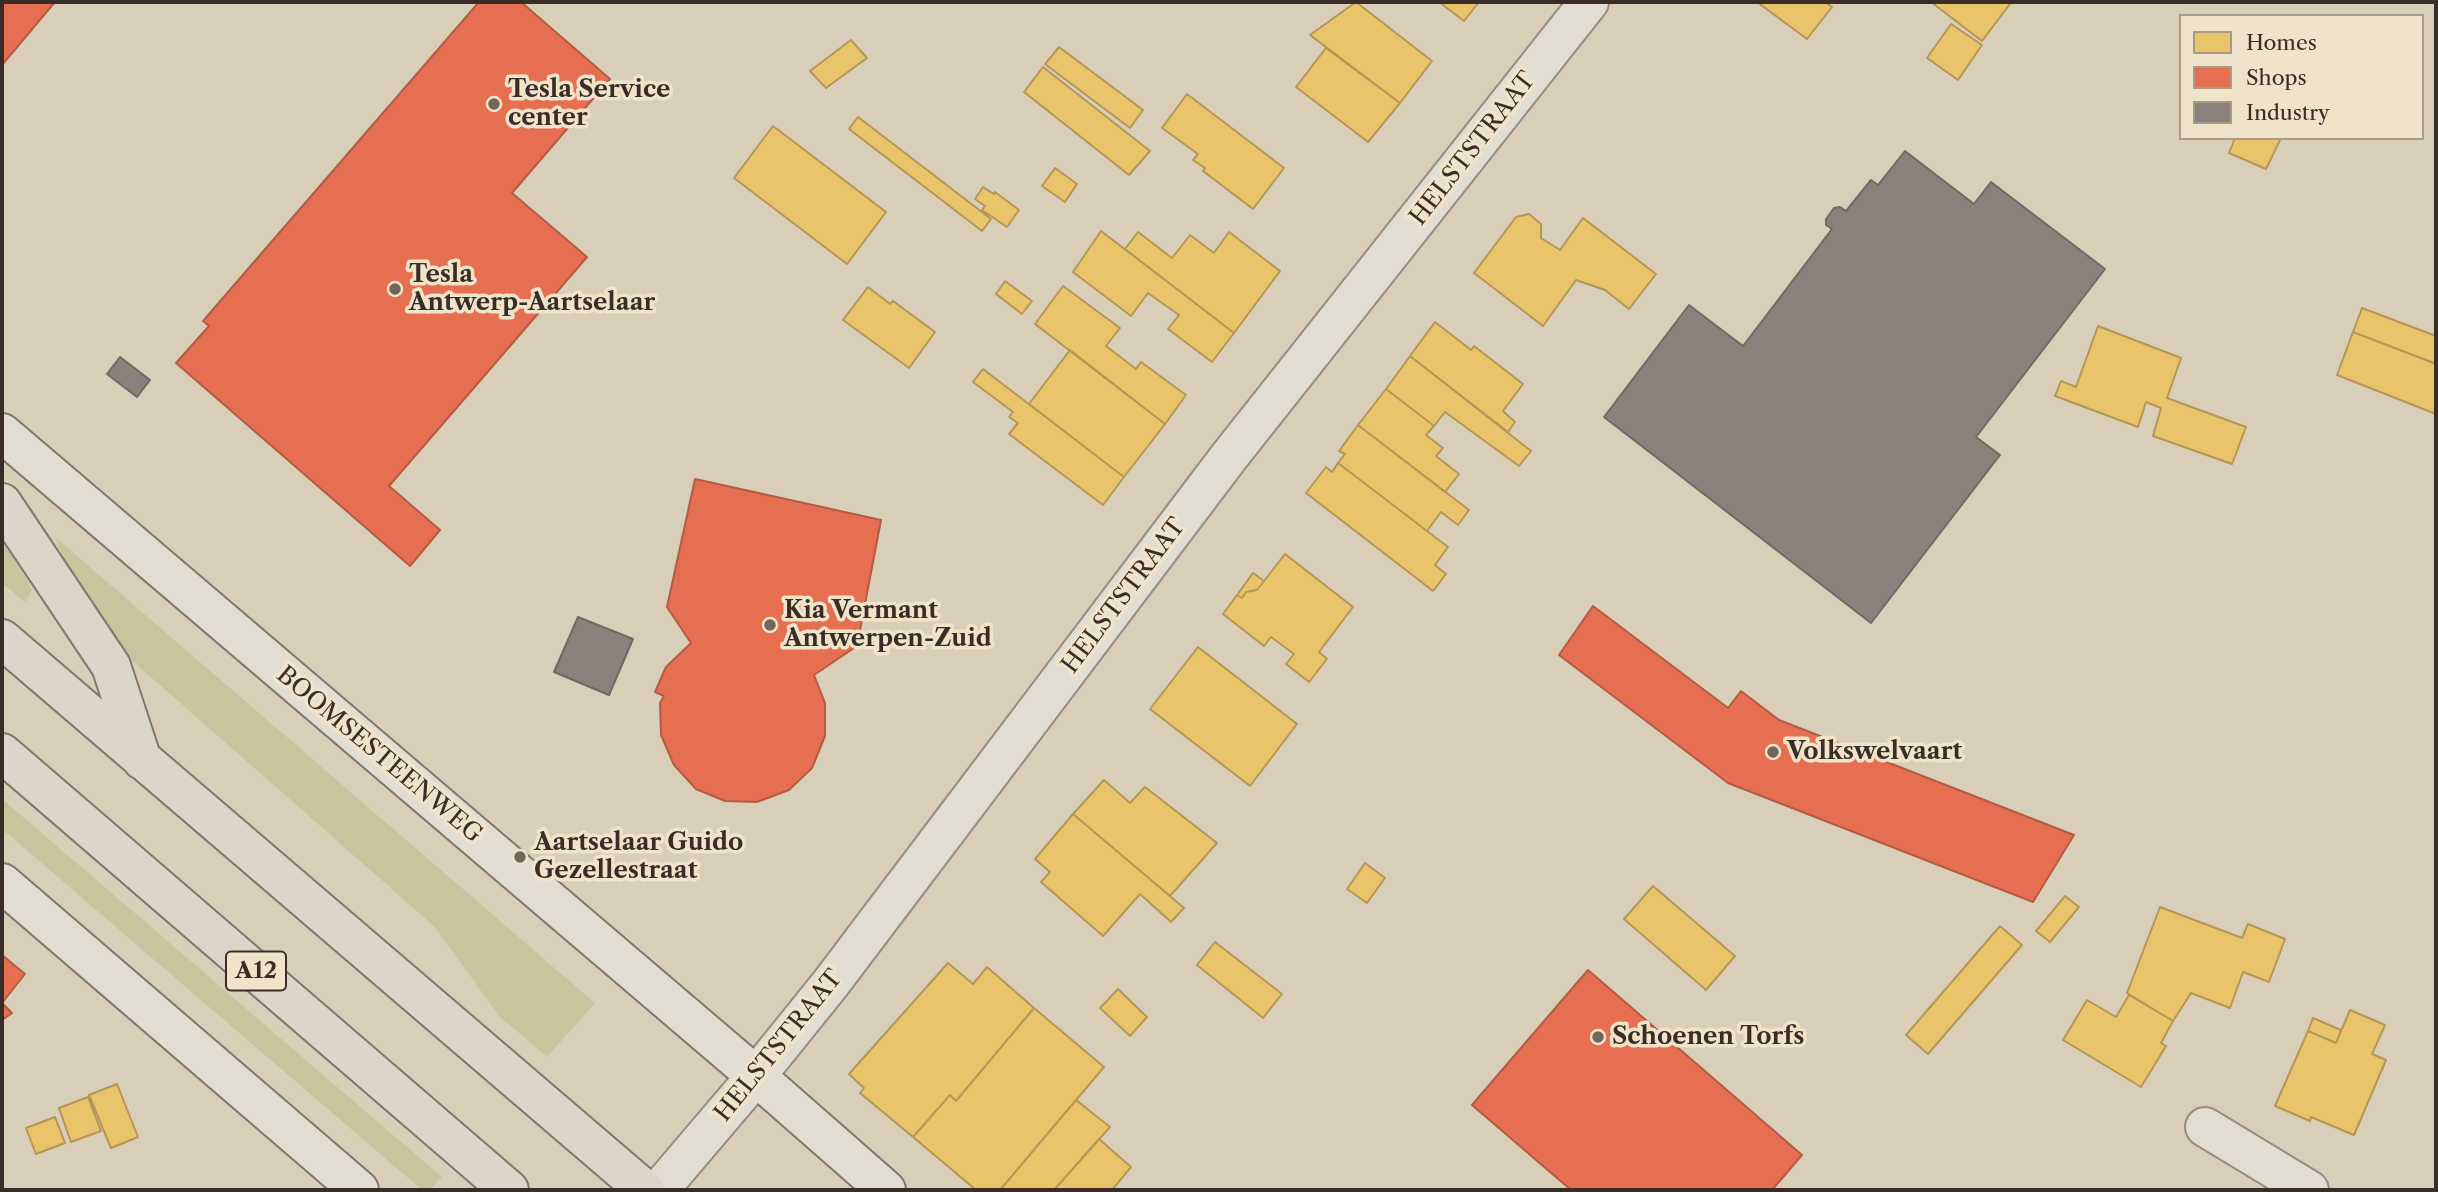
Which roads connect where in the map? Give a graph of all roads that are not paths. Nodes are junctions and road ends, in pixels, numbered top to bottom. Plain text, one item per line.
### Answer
1 (1589, 2) edge
2 (2, 433) edge
3 (2, 503) edge
4 (2, 639) edge
5 (2, 753) edge
6 (142, 760) junction
7 (2, 883) edge
8 (756, 1076) junction
9 (2205, 1127) dead end
10 (359, 1190) edge
11 (509, 1190) edge
12 (645, 1190) edge
13 (659, 1190) edge
14 (886, 1190) edge
15 (2309, 1190) edge

1 - 8 main road, HELSTSTRAAT
2 - 8 main road, BOOMSESTEENWEG
3 - 6 highway
4 - 6 highway
5 - 11 highway, A12
6 - 12 highway
7 - 10 main road
8 - 13 main road, HELSTSTRAAT
8 - 14 main road, BOOMSESTEENWEG
9 - 15 main road

